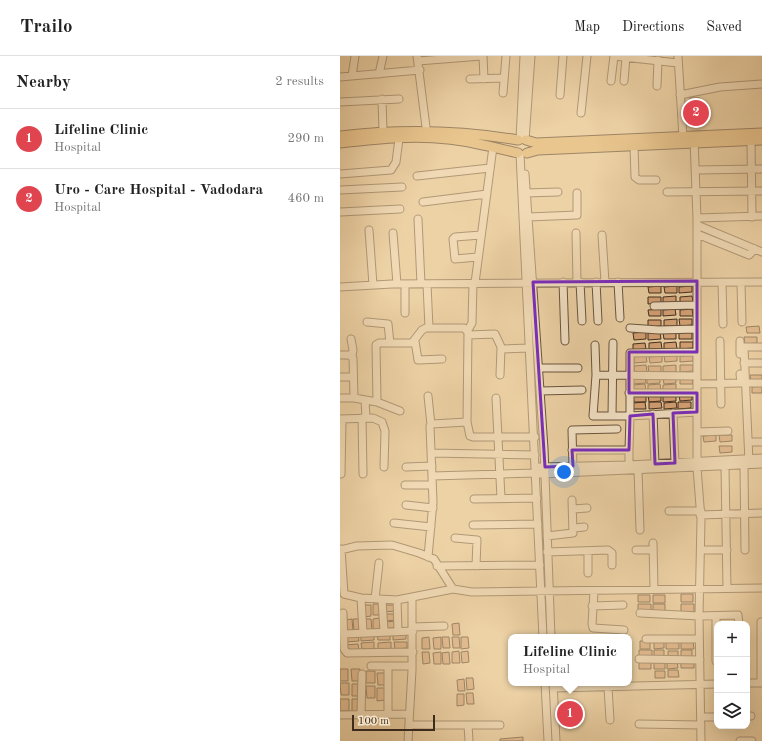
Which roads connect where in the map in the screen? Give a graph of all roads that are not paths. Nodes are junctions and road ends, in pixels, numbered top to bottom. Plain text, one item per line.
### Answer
1 (355, 56) edge
2 (383, 56) edge
3 (482, 56) edge
4 (506, 56) edge
5 (524, 56) edge
6 (531, 56) edge
7 (564, 56) edge
8 (587, 56) edge
9 (614, 56) edge
10 (455, 57) edge
11 (626, 57) junction
12 (417, 58) edge
13 (658, 60) junction
14 (678, 60) edge
15 (420, 70) junction
16 (379, 74) junction
17 (352, 76) junction
18 (340, 77) edge
19 (504, 78) junction
20 (470, 79) dead end
21 (484, 79) junction
22 (611, 80) dead end
23 (624, 81) dead end
24 (762, 84) edge
25 (657, 86) dead end
26 (503, 93) dead end
27 (560, 95) dead end
28 (680, 95) junction
29 (382, 99) junction
30 (399, 99) dead end
31 (340, 102) edge
32 (581, 113) dead end
33 (383, 132) junction
34 (762, 133) edge
35 (427, 135) junction
36 (340, 136) edge
37 (683, 137) junction
38 (399, 139) junction
39 (522, 140) junction
40 (694, 140) junction
41 (762, 140) edge
42 (751, 141) junction
43 (340, 143) edge
44 (634, 146) junction
45 (493, 147) junction
46 (522, 154) junction
47 (490, 168) junction
48 (752, 169) junction
49 (762, 169) edge
50 (695, 170) junction
51 (340, 174) edge
52 (417, 176) dead end
53 (656, 180) dead end
54 (402, 187) dead end
55 (340, 190) edge
56 (752, 191) junction
57 (762, 191) edge
58 (558, 192) dead end
59 (667, 192) dead end
60 (696, 192) junction
61 (526, 193) junction
62 (577, 193) dead end
63 (487, 194) junction
64 (423, 202) dead end
65 (400, 209) dead end
66 (340, 212) edge
67 (762, 216) edge
68 (528, 217) junction
69 (752, 217) junction
70 (418, 219) dead end
71 (697, 222) junction
72 (369, 230) dead end
73 (393, 233) dead end
74 (576, 233) dead end
75 (697, 234) junction
76 (481, 235) junction
77 (602, 235) dead end
78 (759, 251) edge
79 (478, 257) junction
80 (697, 281) junction
81 (525, 282) junction
82 (533, 282) junction
83 (563, 282) junction
84 (579, 282) junction
85 (596, 282) junction
86 (604, 282) junction
87 (618, 282) junction
88 (722, 282) junction
89 (762, 282) edge
90 (741, 283) junction
91 (397, 284) junction
92 (405, 284) junction
93 (424, 284) junction
94 (474, 284) junction
95 (373, 285) junction
96 (340, 287) edge
97 (697, 305) junction
98 (654, 306) dead end
99 (405, 312) dead end
100 (620, 318) dead end
101 (582, 321) dead end
102 (598, 321) dead end
103 (367, 322) dead end
104 (742, 322) dead end
105 (723, 324) dead end
106 (429, 328) junction
107 (630, 328) dead end
108 (697, 329) junction
109 (468, 332) junction
110 (351, 339) dead end
111 (740, 340) dead end
112 (414, 341) junction
113 (566, 341) dead end
114 (720, 341) dead end
115 (390, 343) junction
116 (613, 343) dead end
117 (595, 345) dead end
118 (762, 347) edge
119 (500, 348) junction
120 (529, 348) junction
121 (697, 352) junction
122 (340, 355) edge
123 (352, 356) junction
124 (442, 359) dead end
125 (744, 363) junction
126 (762, 364) edge
127 (539, 368) junction
128 (578, 368) dead end
129 (500, 375) dead end
130 (596, 375) junction
131 (612, 376) junction
132 (629, 376) junction
133 (697, 376) junction
134 (340, 377) edge
135 (353, 377) junction
136 (721, 383) junction
137 (744, 383) junction
138 (762, 383) edge
139 (697, 384) junction
140 (582, 390) dead end
141 (540, 391) junction
142 (629, 393) junction
143 (697, 393) junction
144 (428, 396) dead end
145 (340, 398) edge
146 (354, 398) junction
147 (496, 398) dead end
148 (365, 400) junction
149 (378, 402) junction
150 (721, 404) dead end
151 (400, 411) dead end
152 (697, 412) junction
153 (673, 413) junction
154 (653, 414) junction
155 (612, 416) junction
156 (630, 416) junction
157 (364, 418) junction
158 (341, 419) edge
159 (467, 422) junction
160 (431, 425) junction
161 (616, 429) dead end
162 (728, 431) dead end
163 (697, 432) junction
164 (498, 437) junction
165 (534, 437) junction
166 (748, 442) junction
167 (762, 442) edge
168 (572, 450) junction
169 (629, 450) junction
170 (431, 453) junction
171 (535, 455) junction
172 (500, 456) junction
173 (762, 458) edge
174 (675, 462) junction
175 (748, 463) junction
176 (655, 464) junction
177 (698, 464) junction
178 (762, 464) edge
179 (629, 465) junction
180 (432, 466) junction
181 (725, 466) junction
182 (384, 467) dead end
183 (406, 467) dead end
184 (573, 469) junction
185 (545, 470) junction
186 (638, 470) junction
187 (536, 472) junction
188 (341, 474) edge
189 (363, 474) dead end
190 (500, 474) junction
191 (432, 476) junction
192 (405, 485) dead end
193 (432, 485) junction
194 (501, 498) junction
195 (537, 498) junction
196 (474, 499) dead end
197 (572, 500) dead end
198 (406, 505) dead end
199 (433, 508) junction
200 (587, 508) dead end
201 (573, 509) junction
202 (668, 511) dead end
203 (700, 513) junction
204 (762, 513) edge
205 (725, 515) junction
206 (745, 515) junction
207 (394, 523) dead end
208 (538, 524) junction
209 (473, 525) dead end
210 (431, 527) junction
211 (584, 527) dead end
212 (574, 528) junction
213 (640, 530) dead end
214 (547, 536) junction
215 (455, 538) dead end
216 (340, 550) edge
217 (636, 550) dead end
218 (701, 550) junction
219 (727, 550) junction
220 (745, 550) dead end
221 (588, 551) junction
222 (547, 552) junction
223 (428, 557) junction
224 (379, 564) dead end
225 (540, 565) junction
226 (612, 565) dead end
227 (437, 566) junction
228 (476, 566) junction
229 (588, 573) dead end
230 (453, 588) junction
231 (700, 588) junction
232 (727, 588) junction
233 (762, 588) edge
234 (654, 589) junction
235 (541, 591) junction
236 (549, 591) junction
237 (594, 591) junction
238 (412, 597) junction
239 (361, 598) junction
240 (379, 599) junction
241 (397, 600) junction
242 (623, 605) dead end
243 (592, 606) junction
244 (343, 613) dead end
245 (640, 613) dead end
246 (699, 616) junction
247 (716, 616) junction
248 (739, 621) edge
249 (760, 622) dead end
250 (444, 626) dead end
251 (413, 629) junction
252 (624, 630) dead end
253 (384, 631) junction
254 (398, 631) junction
255 (363, 633) junction
256 (543, 634) edge
257 (551, 634) edge
258 (342, 637) edge
259 (646, 639) dead end
260 (699, 639) junction
261 (413, 652) junction
262 (716, 657) edge
263 (639, 659) dead end
264 (700, 660) junction
265 (371, 666) dead end
266 (388, 666) junction
267 (412, 666) junction
268 (362, 674) dead end
269 (750, 683) edge
270 (762, 683) edge
271 (714, 684) edge
272 (700, 685) junction
273 (545, 686) edge
274 (553, 686) edge
275 (572, 686) edge
276 (608, 687) junction
277 (388, 714) junction
278 (409, 714) junction
279 (362, 715) junction
280 (340, 716) edge
281 (714, 717) edge
282 (701, 718) junction
283 (610, 720) dead end
284 (500, 724) dead end
285 (639, 724) dead end
286 (410, 725) junction
287 (468, 725) junction
288 (701, 725) junction
289 (408, 741) edge
290 (469, 741) edge
291 (548, 741) edge
292 (556, 741) edge
293 (701, 741) edge
294 (740, 741) edge
295 (752, 741) edge

1 - 17 street
2 - 16 street
3 - 10 street
3 - 21 street
4 - 19 street
5 - 39 street
6 - 39 street
7 - 27 street
8 - 32 street
9 - 11 street
9 - 22 street
10 - 12 street
11 - 13 street
11 - 23 street
12 - 15 street
13 - 14 street
13 - 25 street
14 - 28 street
15 - 16 street
15 - 35 street
16 - 17 street
17 - 18 street
19 - 21 street
19 - 26 street
20 - 21 street
24 - 28 street
28 - 37 street
29 - 30 street
29 - 31 street
29 - 33 street
33 - 35 main road
33 - 36 main road
34 - 40 main road
35 - 38 main road
35 - 39 main road
35 - 45 main road
37 - 39 main road
37 - 40 main road
38 - 43 main road
38 - 51 street
39 - 46 main road
39 - 46 main road
40 - 42 main road
40 - 44 main road
40 - 50 street
41 - 42 main road
42 - 48 street
44 - 46 main road
44 - 53 street
45 - 46 main road
45 - 47 street
46 - 61 street
46 - 81 street
47 - 52 street
47 - 63 street
48 - 49 street
48 - 50 street
48 - 56 street
50 - 60 street
54 - 55 street
56 - 57 street
56 - 60 street
56 - 69 street
58 - 61 street
59 - 60 street
60 - 71 street
61 - 68 street
62 - 68 street
63 - 64 street
63 - 76 street
65 - 66 street
67 - 69 street
68 - 82 street
69 - 71 street
70 - 93 street
71 - 75 street
71 - 78 street
72 - 95 street
73 - 91 street
74 - 84 street
75 - 78 street
75 - 80 street
76 - 79 street
76 - 79 street
77 - 86 street
79 - 94 street
80 - 87 street
80 - 88 street
80 - 97 street
81 - 82 street
81 - 94 street
81 - 120 street
82 - 83 street
82 - 127 street
83 - 84 street
83 - 113 street
84 - 85 street
84 - 101 street
85 - 86 street
85 - 102 street
86 - 87 street
87 - 100 street
88 - 90 street
88 - 105 street
89 - 90 street
90 - 104 street
91 - 92 street
91 - 95 street
92 - 93 street
92 - 99 street
93 - 94 street
93 - 106 street
94 - 109 street
95 - 96 street
97 - 98 street
97 - 108 street
103 - 115 street
106 - 109 street
106 - 112 street
107 - 108 street
108 - 121 street
109 - 119 street
109 - 159 street
110 - 123 street
111 - 136 street
112 - 115 street
112 - 124 street
114 - 136 street
115 - 149 street
116 - 131 street
117 - 130 street
118 - 125 street
119 - 120 street
119 - 129 street
120 - 165 street
121 - 132 street
121 - 133 street
122 - 123 street
123 - 135 street
125 - 126 street
125 - 137 street
127 - 128 street
127 - 141 street
130 - 131 street
130 - 155 street
131 - 132 street
131 - 155 street
132 - 133 street
132 - 142 street
133 - 139 street
134 - 135 street
135 - 146 street
136 - 139 street
136 - 150 street
137 - 138 street
137 - 166 street
139 - 143 street
140 - 141 street
141 - 185 street
142 - 143 street
142 - 156 street
143 - 152 street
144 - 160 street
145 - 146 street
146 - 148 street
147 - 164 street
148 - 149 street
148 - 157 street
149 - 151 street
152 - 153 street
152 - 163 street
153 - 154 street
153 - 174 street
154 - 156 street
154 - 176 street
155 - 156 street
156 - 169 street
157 - 158 street
157 - 182 street
157 - 189 street
158 - 188 street
159 - 160 street
159 - 164 street
160 - 170 street
161 - 168 street
162 - 163 street
163 - 177 street
164 - 165 street
164 - 172 street
165 - 171 street
166 - 167 street
166 - 175 street
168 - 169 street
168 - 184 street
169 - 179 street
170 - 172 street
170 - 180 street
171 - 172 street
171 - 187 street
172 - 190 street
173 - 175 street
174 - 176 street
174 - 177 street
175 - 177 street
175 - 178 street
175 - 181 street
175 - 206 street
176 - 179 street
177 - 181 street
177 - 186 street
177 - 203 street
179 - 184 street
180 - 183 street
180 - 191 street
181 - 205 street
184 - 185 street
184 - 186 street
185 - 187 street
185 - 214 street
186 - 213 street
187 - 190 street
187 - 195 street
190 - 191 street
190 - 194 street
191 - 193 street
192 - 193 street
193 - 199 street
194 - 195 street
194 - 196 street
195 - 208 street
197 - 201 street
198 - 199 street
199 - 210 street
200 - 201 street
201 - 212 street
202 - 203 street
203 - 205 street
203 - 218 street
204 - 206 street
205 - 206 street
205 - 219 street
206 - 220 street
207 - 210 street
208 - 209 street
208 - 225 street
210 - 223 street
211 - 212 street
212 - 214 street
214 - 222 street
215 - 228 street
216 - 223 street
216 - 239 street
217 - 234 street
218 - 219 street
218 - 231 street
219 - 232 street
221 - 222 street
221 - 226 street
221 - 229 street
222 - 236 street
223 - 227 street
224 - 240 street
225 - 228 street
225 - 235 street
227 - 228 street
227 - 230 street
230 - 235 street
230 - 238 street
231 - 232 street
231 - 234 street
231 - 246 street
232 - 233 street
234 - 237 street
235 - 236 street
235 - 256 street
236 - 237 street
236 - 257 street
237 - 243 street
238 - 241 street
238 - 251 street
239 - 240 street
239 - 255 street
240 - 241 street
240 - 253 street
241 - 254 street
242 - 243 street
243 - 252 street
244 - 258 street
245 - 246 street
246 - 247 street
246 - 260 street
247 - 248 street
247 - 262 street
249 - 270 street
250 - 251 street
251 - 254 street
251 - 261 street
253 - 254 street
253 - 255 street
255 - 258 street
258 - 261 street
259 - 260 street
260 - 264 street
261 - 267 street
263 - 264 street
264 - 272 street
265 - 266 street
266 - 267 street
266 - 277 street
267 - 278 street
268 - 279 street
269 - 270 street
271 - 272 street
272 - 276 street
272 - 282 street
273 - 291 street
274 - 275 street
274 - 292 street
275 - 276 street
276 - 283 street
277 - 278 street
277 - 279 street
278 - 286 street
279 - 280 street
281 - 282 street
282 - 288 street
284 - 287 street
285 - 288 street
286 - 287 street
286 - 289 street
287 - 290 street
288 - 293 street
294 - 295 street

